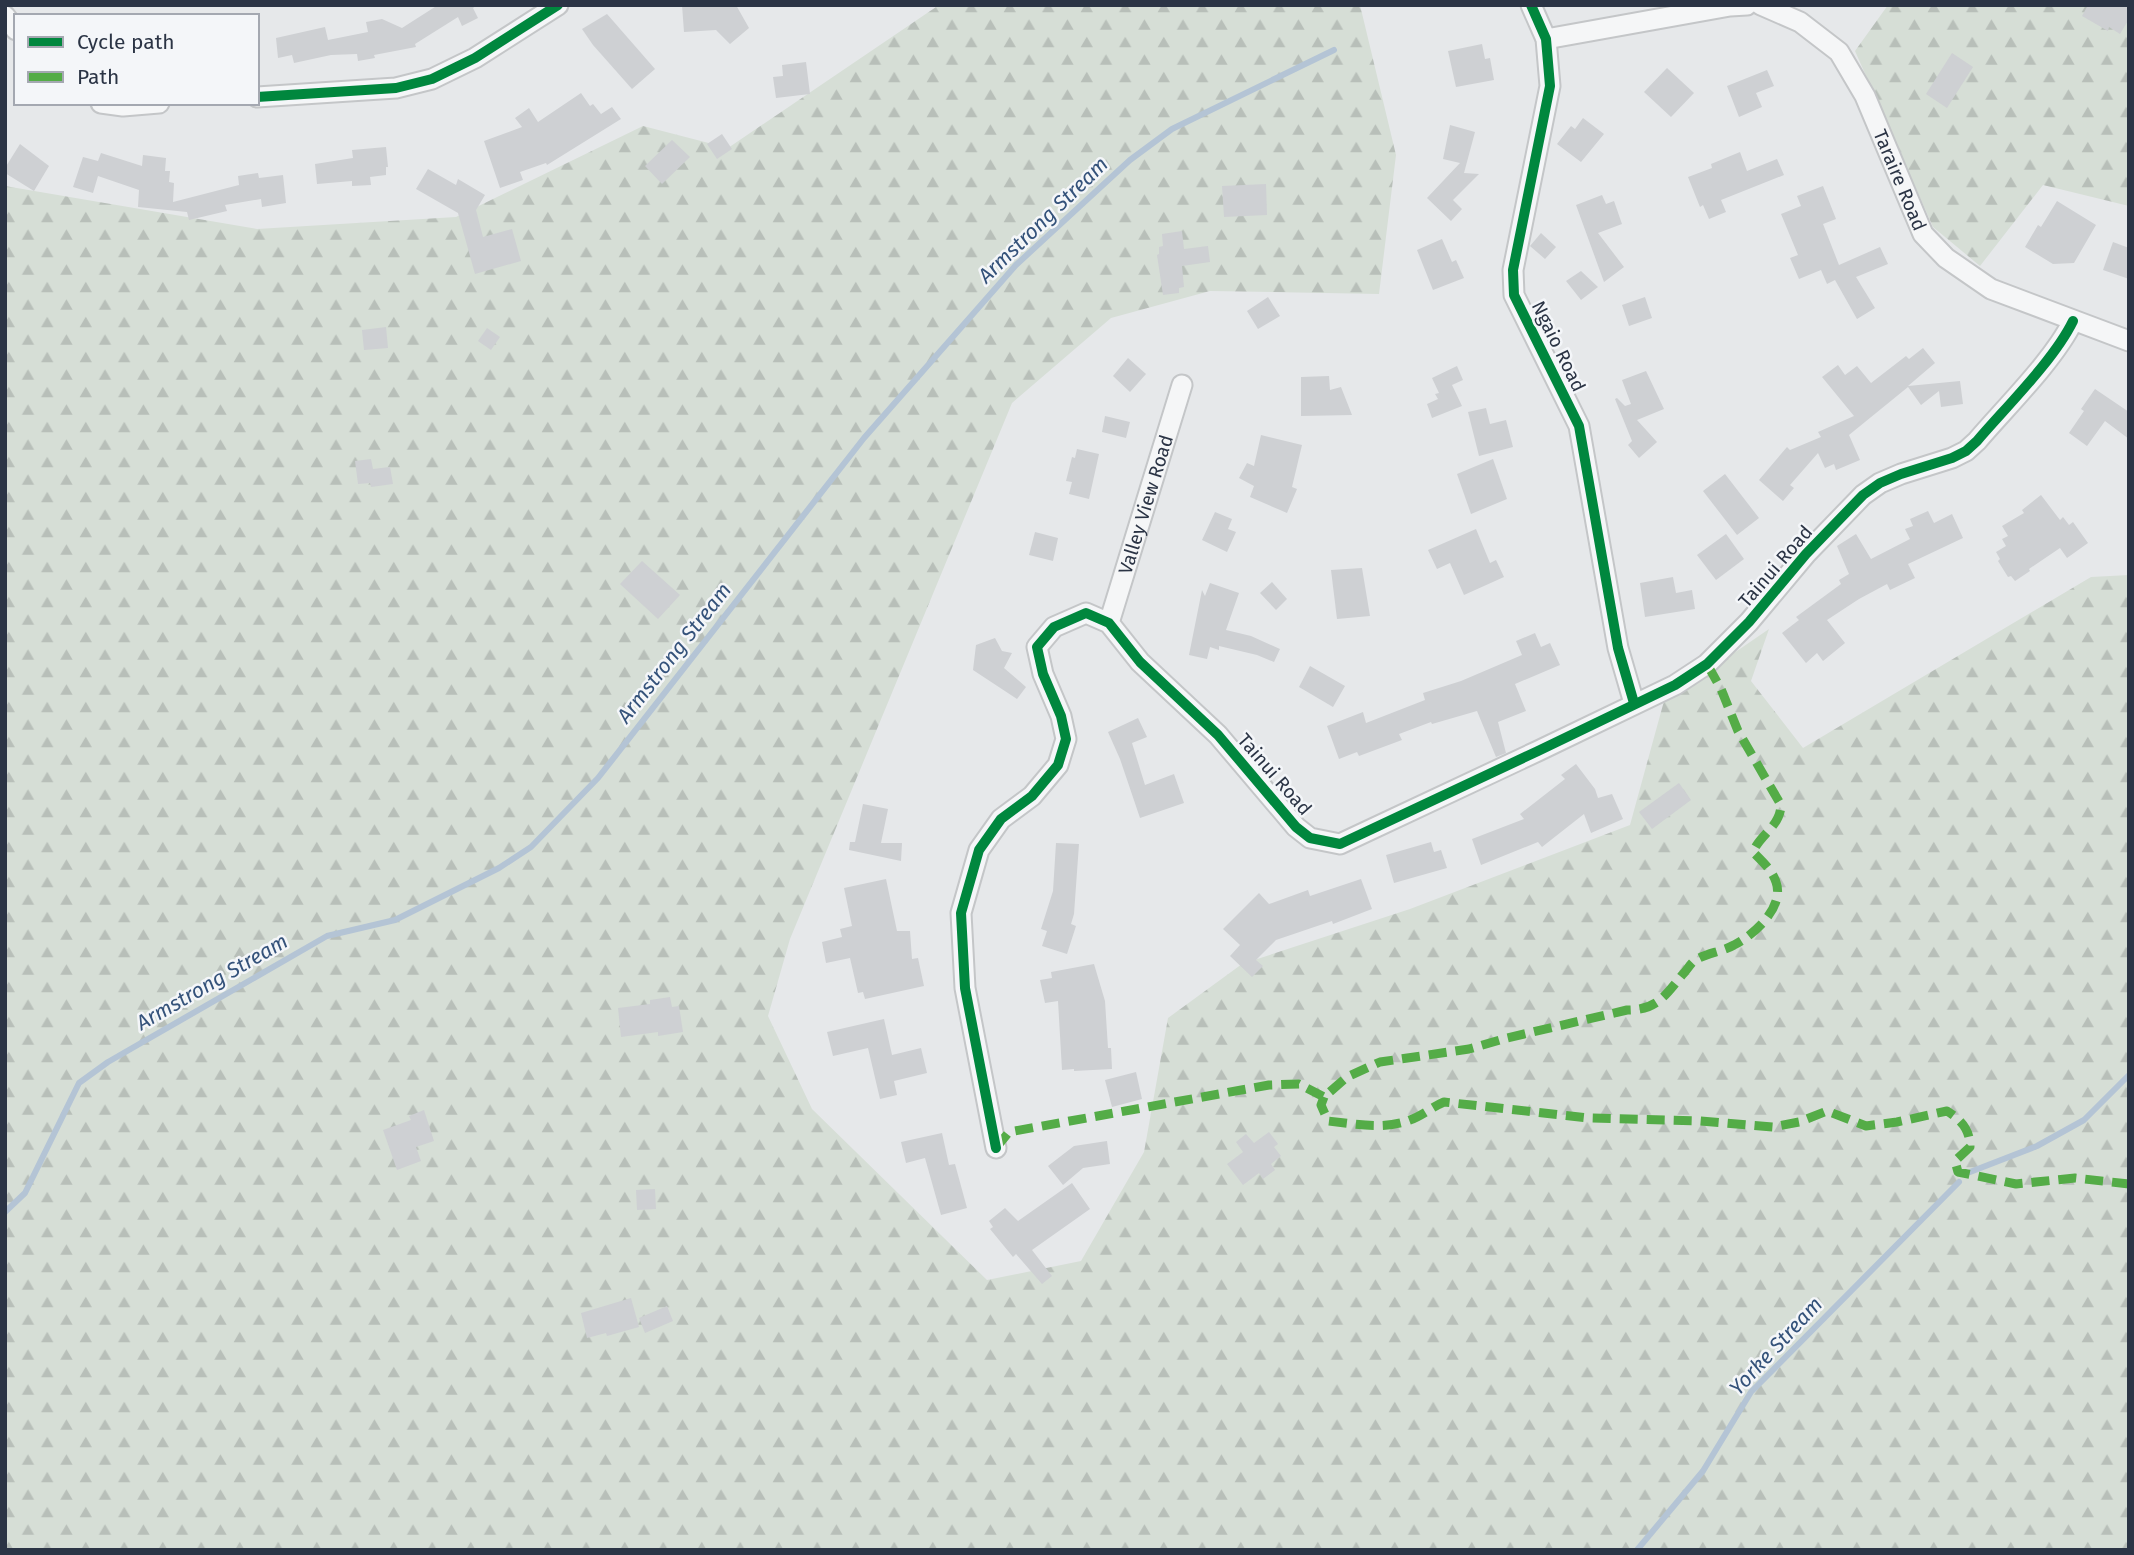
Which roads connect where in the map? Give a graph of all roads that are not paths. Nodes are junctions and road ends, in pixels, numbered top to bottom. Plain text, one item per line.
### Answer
1 (558, 5) edge
2 (1531, 5) edge
3 (1747, 5) edge
4 (1761, 5) edge
5 (1546, 39) junction
6 (259, 97) edge
7 (116, 105) edge
8 (135, 105) edge
9 (2073, 321) junction
10 (2129, 341) edge
11 (1182, 384) dead end
12 (1109, 623) junction
13 (1634, 703) junction
14 (996, 1148) dead end

1 - 6 street
2 - 5 street, Ngaio Road
3 - 5 street
4 - 9 street, Taraire Road
5 - 13 street, Ngaio Road
7 - 8 street
9 - 10 street, Taraire Road
9 - 13 street, Tainui Road
11 - 12 street, Valley View Road
12 - 13 street, Tainui Road
12 - 14 street

